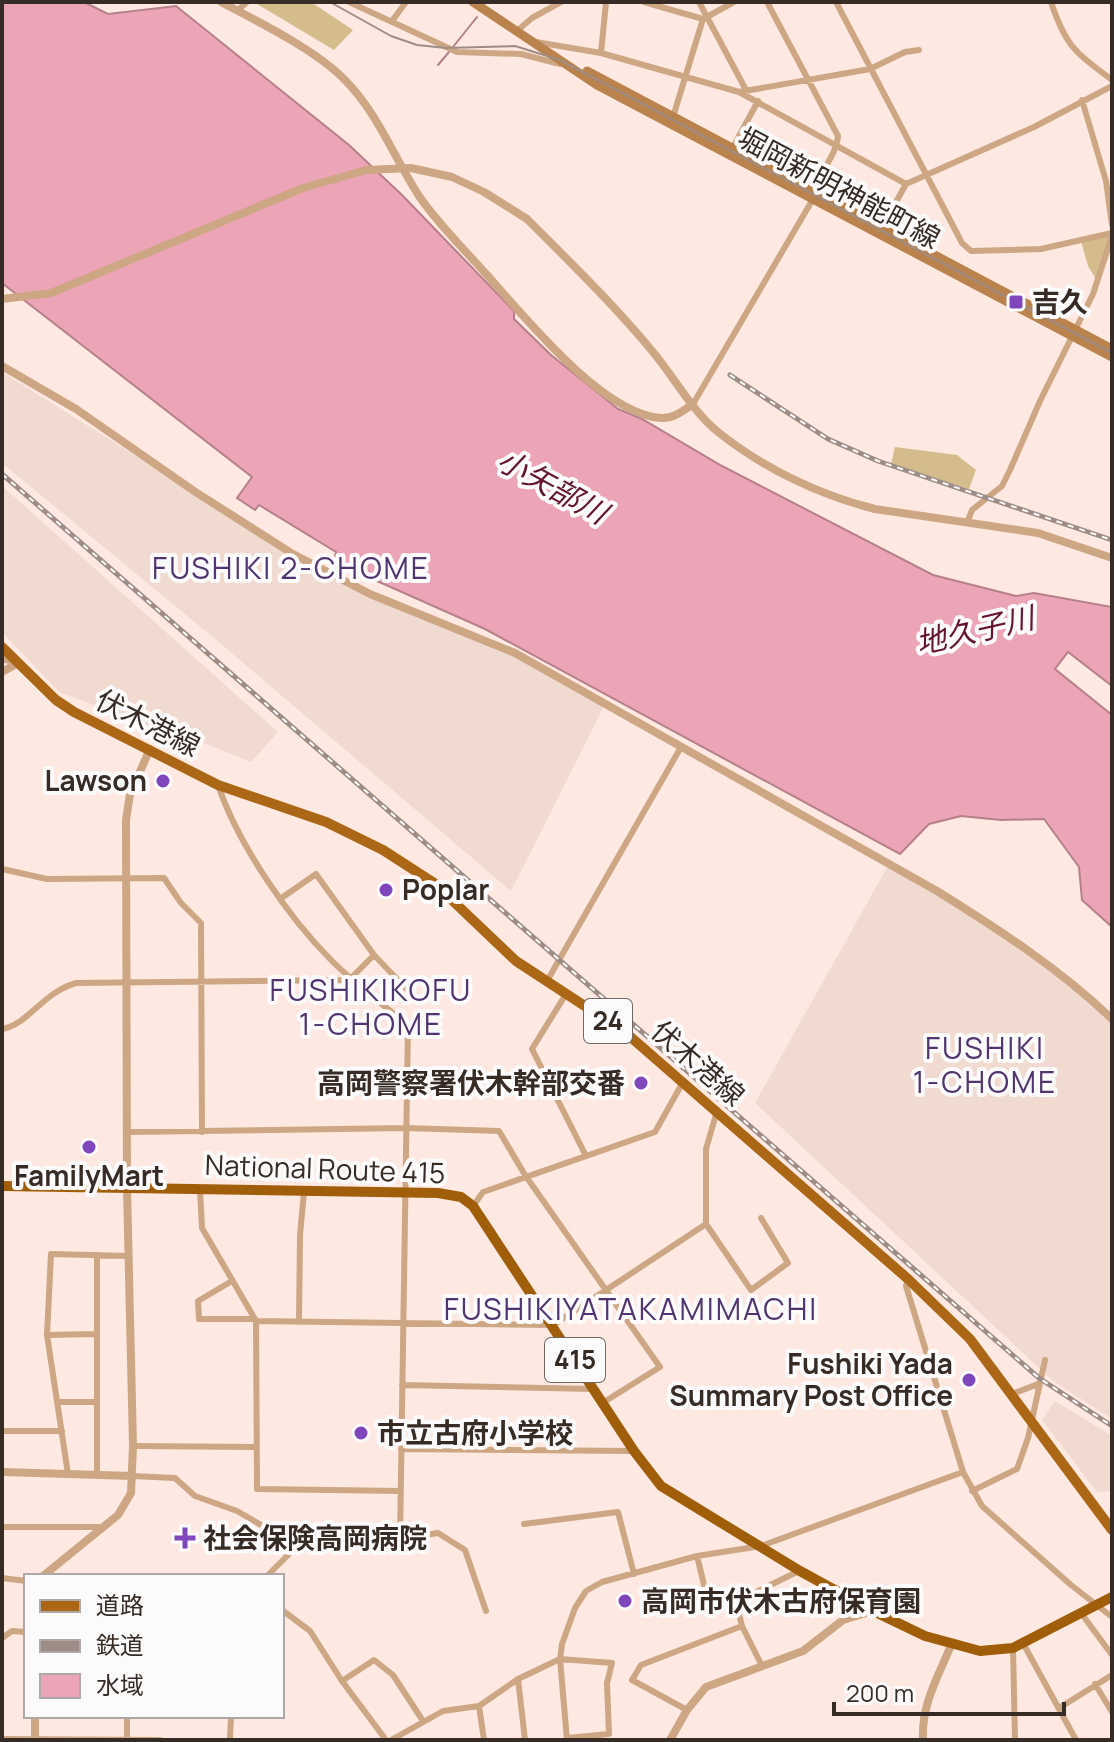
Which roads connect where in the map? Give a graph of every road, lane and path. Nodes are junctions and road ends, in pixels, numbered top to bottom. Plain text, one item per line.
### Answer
1 (221, 2) edge
2 (247, 2) edge
3 (351, 2) edge
4 (406, 2) edge
5 (473, 2) edge
6 (561, 2) edge
7 (606, 2) edge
8 (644, 2) edge
9 (699, 2) edge
10 (734, 2) edge
11 (767, 2) edge
12 (836, 2) edge
13 (1051, 2) edge
14 (486, 5) edge
15 (237, 11) junction
16 (706, 18) junction
17 (392, 21) junction
18 (517, 31) junction
19 (536, 42) junction
20 (919, 50) dead end
21 (549, 51) junction
22 (601, 53) junction
23 (870, 69) junction
24 (574, 71) junction
25 (686, 77) junction
26 (809, 81) junction
27 (1112, 83) edge
28 (742, 91) junction
29 (1082, 100) junction
30 (758, 101) junction
31 (672, 120) junction
32 (837, 146) junction
33 (731, 151) junction
34 (927, 175) junction
35 (906, 184) junction
36 (813, 195) junction
37 (1112, 225) edge
38 (880, 231) junction
39 (1112, 235) edge
40 (2, 299) edge
41 (1074, 333) junction
42 (1112, 349) edge
43 (1112, 357) edge
44 (2, 366) edge
45 (693, 404) junction
46 (967, 523) junction
47 (1112, 558) edge
48 (2, 647) edge
49 (2, 659) edge
50 (18, 663) junction
51 (2, 672) edge
52 (681, 747) junction
53 (150, 749) junction
54 (218, 785) junction
55 (2, 869) edge
56 (128, 878) junction
57 (280, 899) junction
58 (374, 955) junction
59 (351, 979) junction
60 (128, 981) junction
61 (547, 981) junction
62 (199, 982) junction
63 (566, 994) junction
64 (418, 1001) dead end
65 (1112, 1019) edge
66 (2, 1029) edge
67 (684, 1082) junction
68 (717, 1111) junction
69 (406, 1128) junction
70 (129, 1132) junction
71 (202, 1132) junction
72 (586, 1156) junction
73 (525, 1175) junction
74 (2, 1186) edge
75 (127, 1188) junction
76 (200, 1189) junction
77 (304, 1192) junction
78 (405, 1194) junction
79 (473, 1206) junction
80 (761, 1218) dead end
81 (706, 1224) junction
82 (97, 1255) junction
83 (129, 1256) junction
84 (908, 1279) junction
85 (232, 1281) junction
86 (606, 1291) junction
87 (256, 1320) junction
88 (299, 1322) junction
89 (403, 1323) junction
90 (553, 1325) junction
91 (96, 1334) junction
92 (47, 1335) junction
93 (1045, 1360) dead end
94 (1038, 1384) junction
95 (402, 1385) junction
96 (594, 1389) junction
97 (1012, 1394) junction
98 (57, 1402) junction
99 (97, 1402) junction
100 (604, 1402) junction
101 (1032, 1423) junction
102 (2, 1431) edge
103 (62, 1431) junction
104 (133, 1446) junction
105 (255, 1447) junction
106 (401, 1449) junction
107 (634, 1451) junction
108 (2, 1472) edge
109 (963, 1472) junction
110 (68, 1474) junction
111 (97, 1475) junction
112 (132, 1476) junction
113 (401, 1491) junction
114 (972, 1491) junction
115 (524, 1524) dead end
116 (2, 1527) edge
117 (104, 1527) junction
118 (1112, 1530) edge
119 (400, 1539) junction
120 (297, 1546) junction
121 (761, 1546) junction
122 (697, 1556) junction
123 (800, 1571) junction
124 (45, 1574) edge
125 (269, 1574) edge
126 (634, 1574) junction
127 (2, 1578) edge
128 (24, 1581) edge
129 (1112, 1597) edge
130 (735, 1598) junction
131 (1097, 1605) junction
132 (486, 1611) dead end
133 (873, 1611) junction
134 (284, 1612) edge
135 (1081, 1613) junction
136 (1112, 1617) edge
137 (742, 1626) junction
138 (24, 1632) edge
139 (2, 1638) edge
140 (952, 1643) junction
141 (1019, 1647) junction
142 (1112, 1655) edge
143 (560, 1659) junction
144 (762, 1666) junction
145 (1112, 1675) edge
146 (518, 1679) junction
147 (342, 1681) junction
148 (1095, 1684) junction
149 (479, 1706) junction
150 (1059, 1708) junction
151 (687, 1710) junction
152 (1112, 1712) edge
153 (35, 1718) edge
154 (127, 1718) edge
155 (231, 1718) edge
156 (423, 1721) junction
157 (2, 1739) edge
158 (74, 1739) edge
159 (567, 1739) edge
160 (35, 1740) edge
161 (108, 1740) edge
162 (127, 1740) edge
163 (160, 1740) edge
164 (230, 1740) edge
165 (388, 1740) edge
166 (484, 1740) edge
167 (525, 1740) edge
168 (670, 1740) edge
169 (923, 1740) edge
170 (1015, 1740) edge
171 (1076, 1740) edge

1 - 15 street
2 - 15 street
3 - 17 street
4 - 17 street
5 - 14 main road, 堀岡新明神能町線
6 - 18 street
7 - 22 street
8 - 16 street
9 - 16 street
10 - 16 street
11 - 26 street
12 - 23 street
13 - 27 street
14 - 18 main road, 堀岡新明神能町線
15 - 45 street
16 - 25 street
16 - 28 street
17 - 24 street
18 - 19 main road, 堀岡新明神能町線
19 - 21 main road, 堀岡新明神能町線
19 - 22 street
20 - 23 street
21 - 24 main road, 堀岡新明神能町線
21 - 31 main road, 堀岡新明神能町線
22 - 25 street
23 - 26 street
23 - 34 street
24 - 31 main road, 堀岡新明神能町線
25 - 28 street
25 - 31 street
26 - 28 street
26 - 32 street
27 - 29 street
28 - 30 street
29 - 34 street
29 - 37 street
30 - 32 street
30 - 33 street
31 - 33 main road, 堀岡新明神能町線
32 - 35 street
32 - 36 street
33 - 36 main road, 堀岡新明神能町線
34 - 35 street
34 - 39 street
35 - 38 street
36 - 38 main road, 堀岡新明神能町線
36 - 45 street
38 - 41 main road, 堀岡新明神能町線
39 - 41 street
40 - 45 street, bridge
41 - 42 main road, 堀岡新明神能町線
41 - 43 main road, 堀岡新明神能町線
41 - 46 street
44 - 52 street
45 - 46 street
46 - 47 street
48 - 50 main road, 伏木港線 / 24
49 - 50 street
50 - 51 street
50 - 53 main road, 伏木港線 / 24
52 - 61 street
52 - 65 street
53 - 54 main road, 伏木港線 / 24
53 - 56 street
54 - 57 street
54 - 61 main road, 伏木港線 / 24
55 - 56 street
56 - 60 street
56 - 62 street
57 - 58 street
57 - 59 street
58 - 59 street
58 - 64 street
59 - 62 street
59 - 69 street
60 - 62 street
60 - 66 street
60 - 70 street
61 - 63 main road, 伏木港線 / 24
62 - 71 street
63 - 67 main road, 伏木港線 / 24
63 - 72 street
67 - 68 main road, 伏木港線 / 24
67 - 72 street
68 - 81 street
68 - 84 main road, 伏木港線 / 24
69 - 71 street
69 - 73 street
69 - 78 street
70 - 71 street
70 - 75 street
72 - 73 street
73 - 79 street
73 - 86 street
74 - 75 highway, National Route 415
75 - 76 highway, National Route 415
75 - 83 street
76 - 77 highway, National Route 415
76 - 85 street
77 - 78 highway, National Route 415
77 - 88 street
78 - 79 highway, National Route 415
78 - 89 street
79 - 90 highway, National Route 415 / 415
80 - 81 street
81 - 86 street
82 - 83 street
82 - 91 street
82 - 92 street
83 - 104 street
84 - 97 main road, 伏木港線 / 24
84 - 109 street
85 - 87 street
85 - 87 street
86 - 90 street
86 - 100 street
87 - 88 street
87 - 105 street
88 - 89 street
89 - 90 street
89 - 95 street
90 - 96 highway, National Route 415 / 415
91 - 92 street
91 - 99 street
92 - 98 street
93 - 94 street
94 - 97 street
94 - 101 street
95 - 96 street
95 - 106 street
96 - 100 highway, National Route 415 / 415
97 - 101 main road, 伏木港線 / 24
98 - 99 street
98 - 103 street
99 - 111 street
100 - 107 highway, National Route 415 / 415
101 - 114 street
101 - 118 main road, 伏木港線 / 24
102 - 103 street
103 - 110 street
104 - 105 street
104 - 112 street
105 - 113 street
106 - 107 street
106 - 113 street
107 - 121 highway, National Route 415 / 415
108 - 110 street
109 - 114 street
109 - 121 street
110 - 111 street
111 - 112 street
112 - 117 street
112 - 120 street
113 - 119 street
114 - 131 street
115 - 126 street
116 - 117 street
117 - 124 street
119 - 120 street
119 - 132 street
120 - 125 street
121 - 122 street
121 - 123 highway, National Route 415 / 415
122 - 126 street
122 - 130 street
123 - 130 street
123 - 133 highway, National Route 415 / 415
126 - 143 street
127 - 128 street
129 - 131 highway, National Route 415 / 415
130 - 137 street
131 - 135 highway, National Route 415 / 415
131 - 136 street
133 - 140 highway, National Route 415 / 415
133 - 144 street
134 - 147 street
135 - 141 highway, National Route 415 / 415
135 - 142 street
137 - 144 street
137 - 151 street
138 - 139 street
140 - 141 highway, National Route 415 / 415
140 - 169 street
141 - 150 street
141 - 170 street
143 - 146 street
143 - 159 street
143 - 159 street
144 - 151 street
145 - 148 street
146 - 149 street
146 - 167 street
147 - 156 street
147 - 165 street
148 - 150 street
148 - 152 street
149 - 156 street
149 - 166 street
150 - 171 street
151 - 168 street
153 - 160 street
154 - 162 street
155 - 164 street
156 - 165 street
157 - 160 street
158 - 160 street
158 - 161 street
161 - 162 street
162 - 163 street

